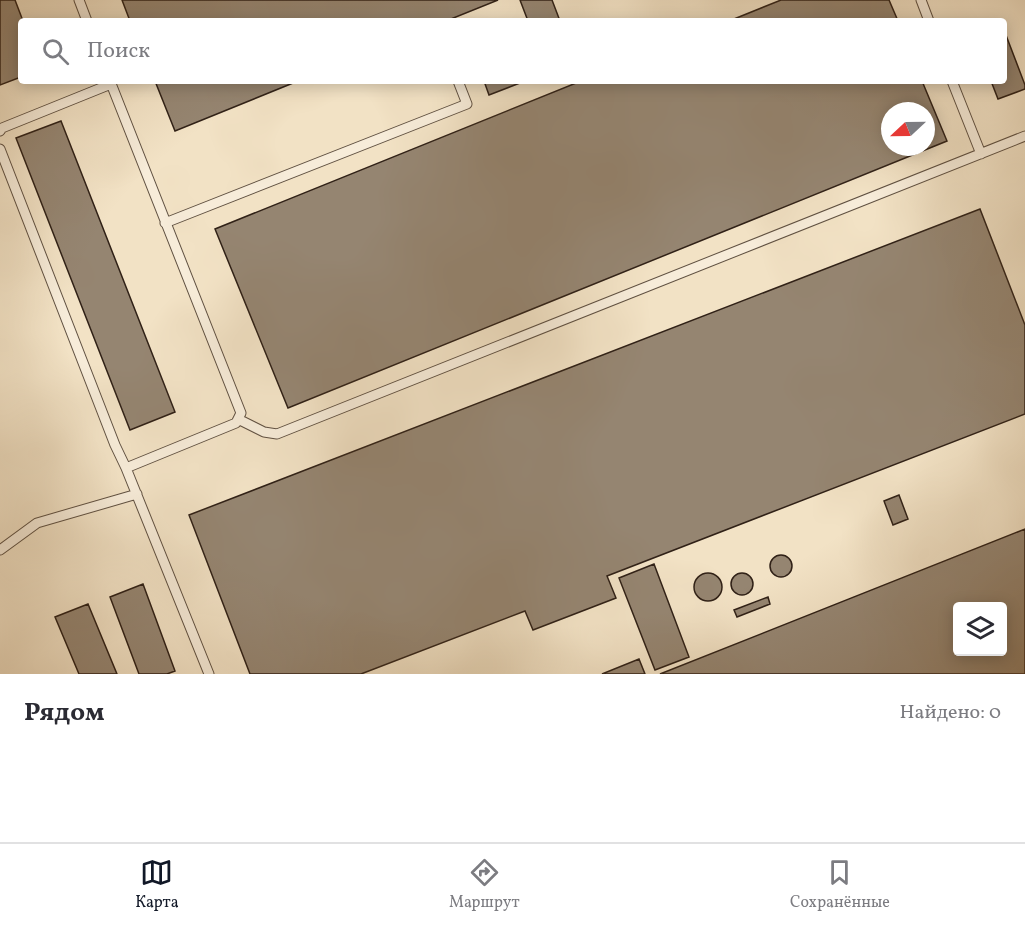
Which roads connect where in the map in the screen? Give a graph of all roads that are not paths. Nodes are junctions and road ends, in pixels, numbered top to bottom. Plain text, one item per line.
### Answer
1 (79, 0) edge
2 (921, 0) edge
3 (86, 18) edge
4 (928, 18) edge
5 (105, 84) edge
6 (111, 84) edge
7 (459, 84) edge
8 (953, 84) edge
9 (0, 130) edge
10 (1025, 136) edge
11 (0, 150) edge
12 (981, 154) junction
13 (165, 223) junction
14 (238, 419) junction
15 (126, 468) junction
16 (136, 494) junction
17 (0, 550) edge
18 (209, 674) edge

1 - 3 lane
2 - 4 lane
5 - 9 lane
6 - 13 lane
7 - 13 lane
8 - 12 lane
10 - 12 lane
11 - 15 lane
12 - 14 lane
13 - 14 lane
14 - 15 lane
15 - 16 lane
16 - 17 lane
16 - 18 lane

